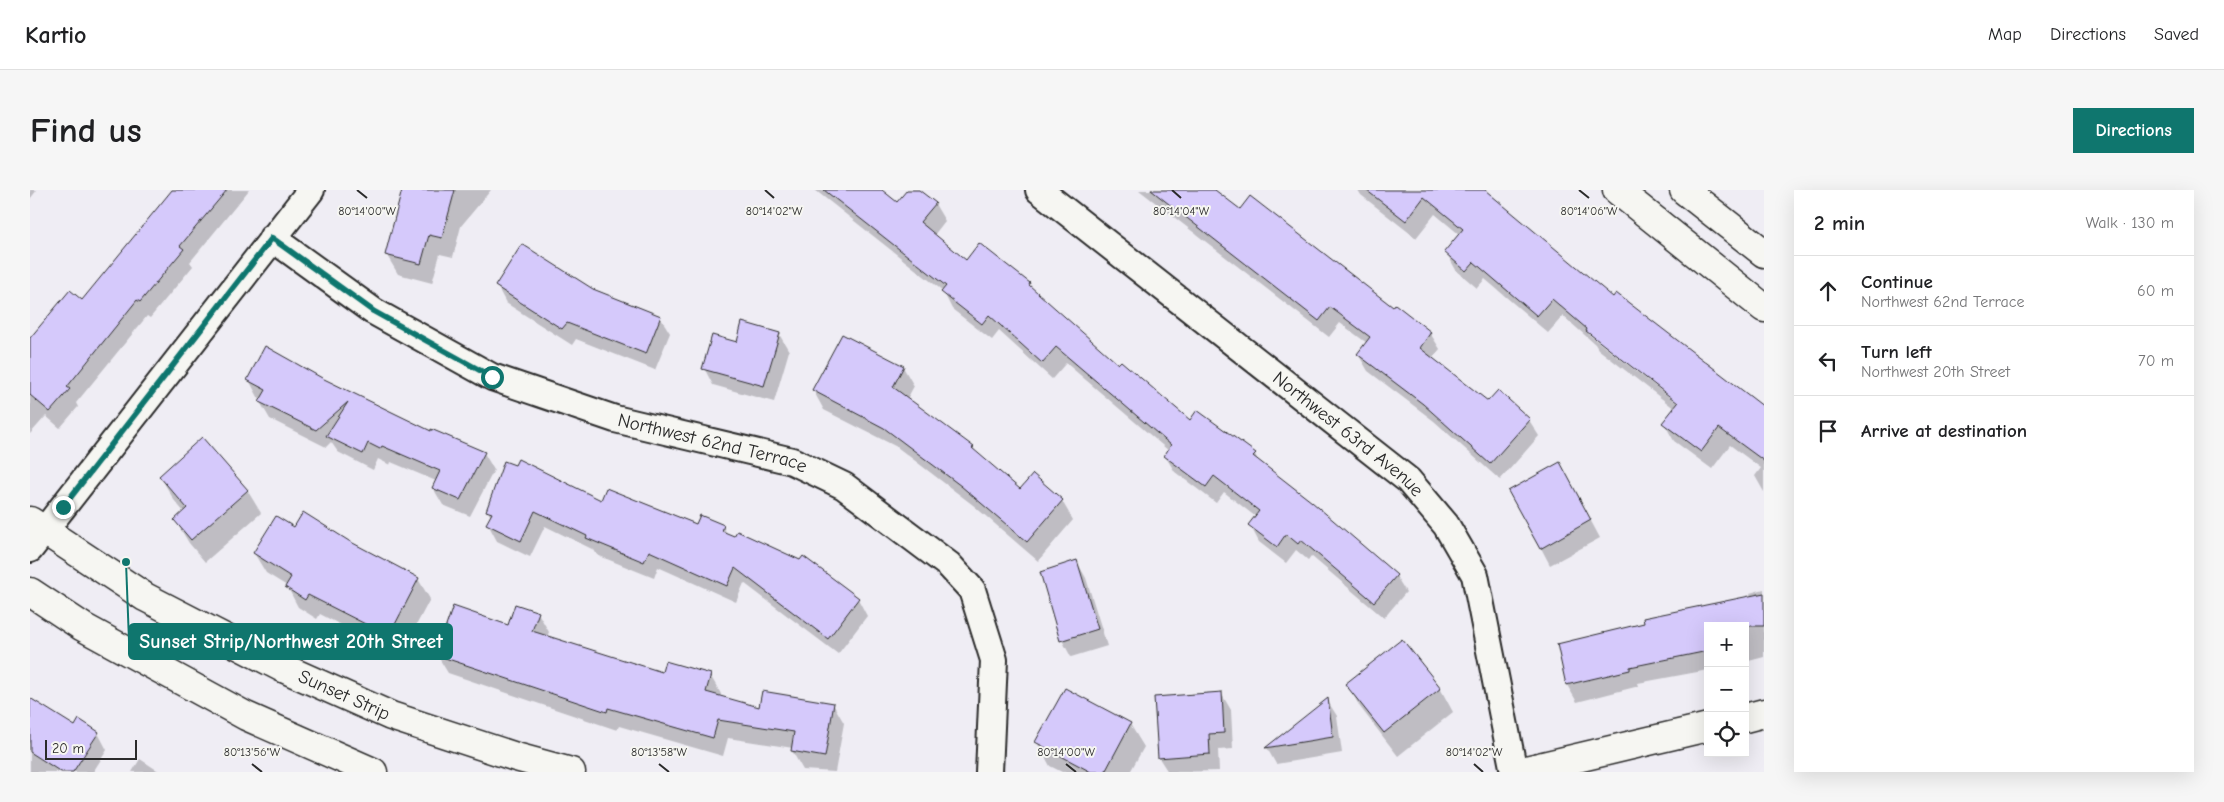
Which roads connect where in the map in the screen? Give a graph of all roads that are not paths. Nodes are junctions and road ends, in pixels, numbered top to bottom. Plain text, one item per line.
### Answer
1 (311, 190) edge
2 (1039, 190) edge
3 (1617, 190) edge
4 (1684, 190) edge
5 (272, 238) junction
6 (1764, 253) edge
7 (1764, 308) edge
8 (35, 534) edge
9 (30, 592) edge
10 (1764, 713) edge
11 (1749, 717) edge
12 (1704, 727) edge
13 (373, 772) edge
14 (572, 772) edge
15 (989, 772) edge
16 (1516, 772) edge

1 - 5 street
2 - 16 street, Northwest 63rd Avenue
3 - 7 street
4 - 6 street
5 - 8 street
5 - 15 street, Northwest 62nd Terrace
8 - 14 street, Sunset Strip
9 - 13 street
10 - 11 street
12 - 16 street

